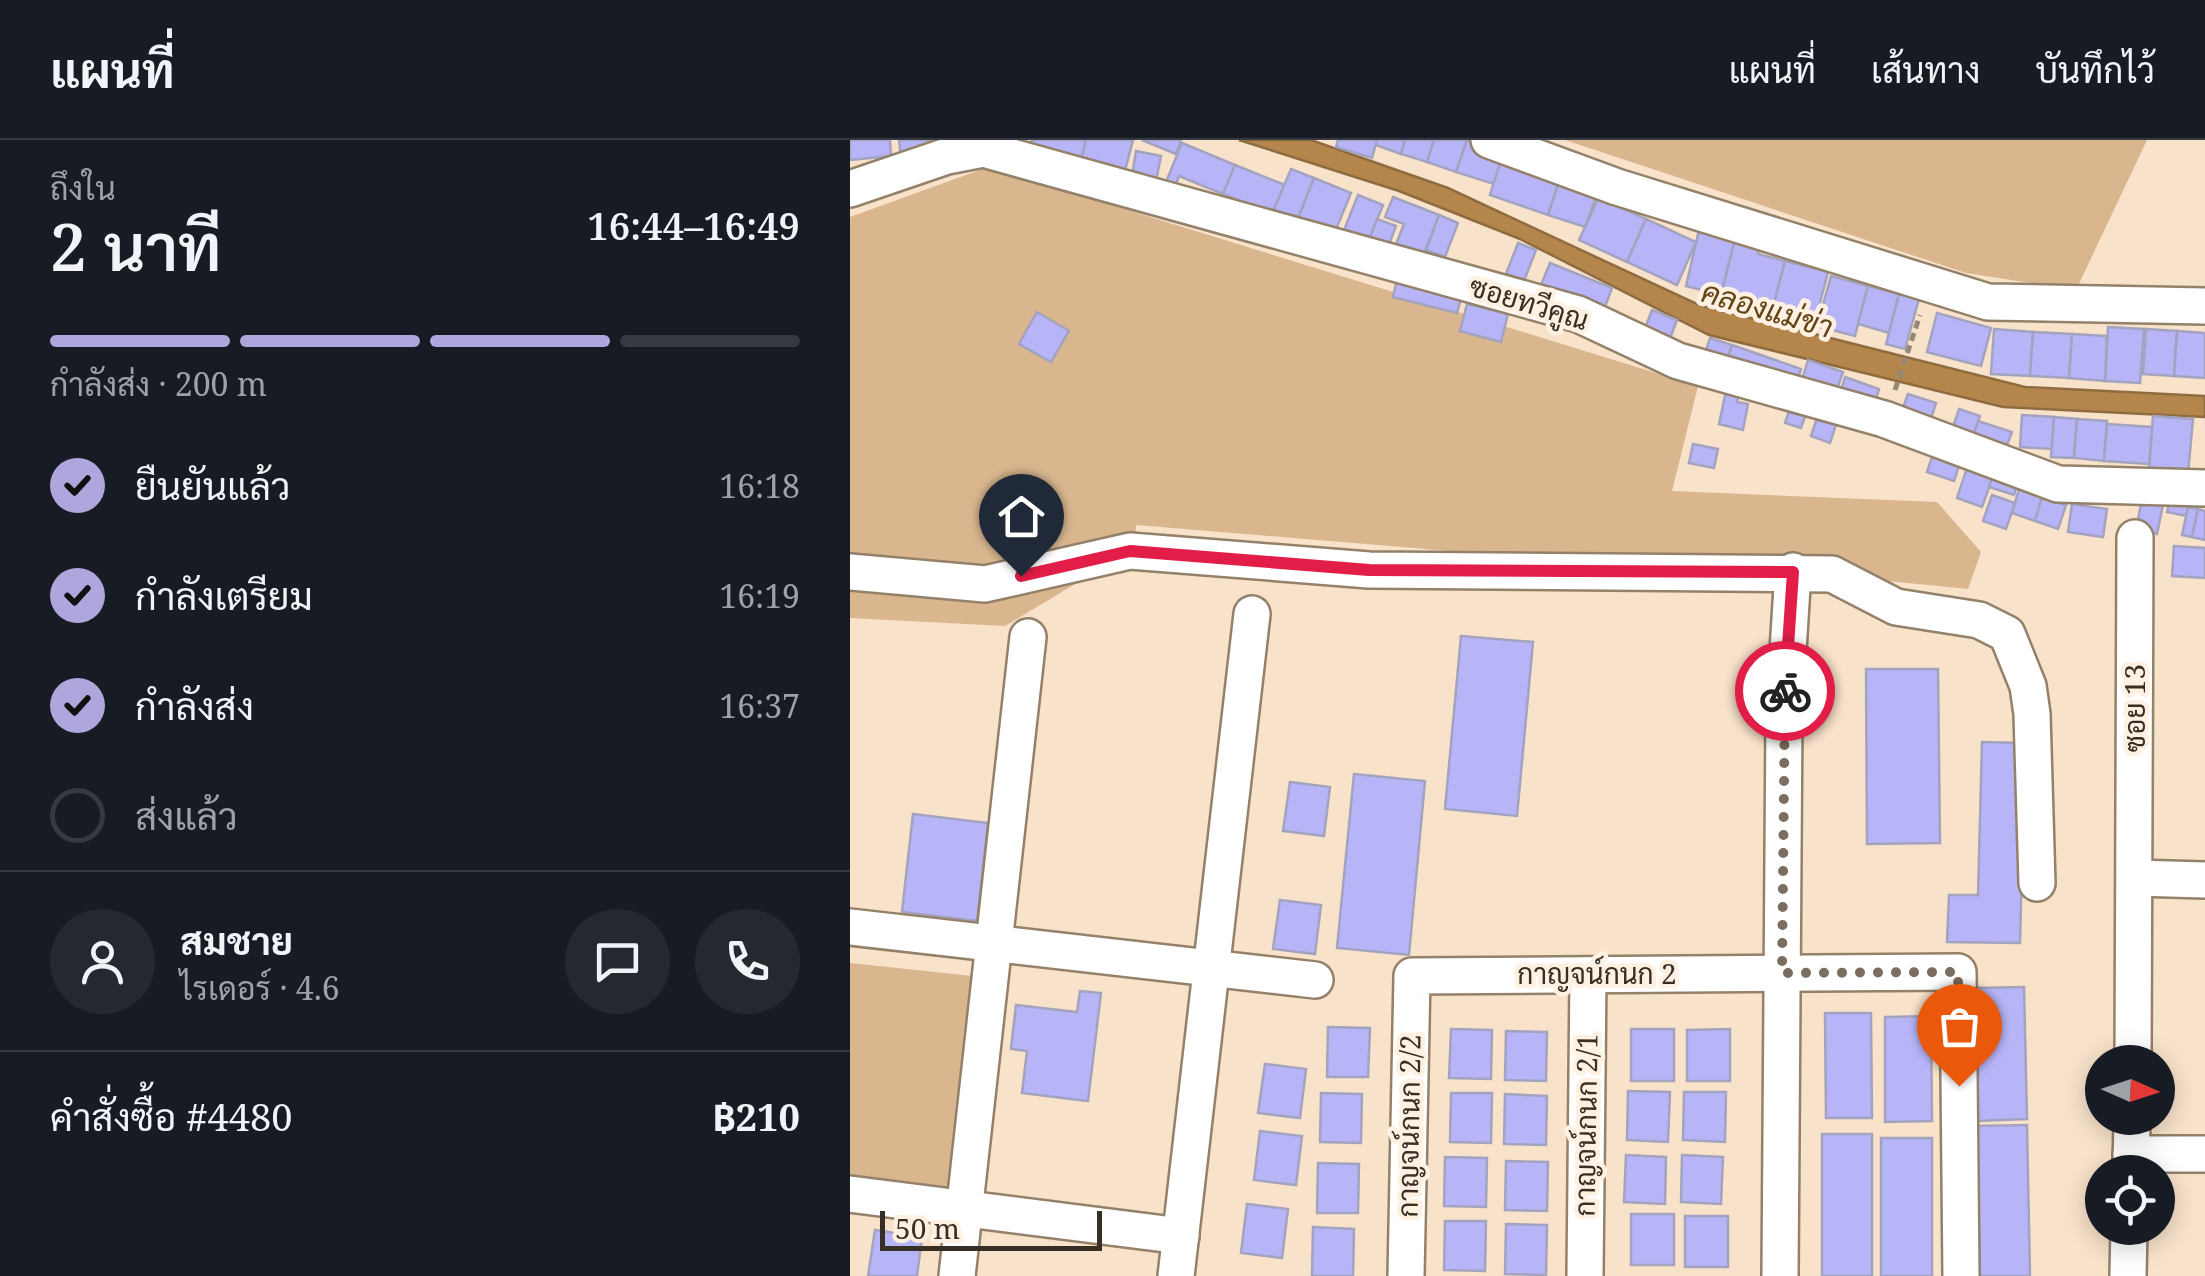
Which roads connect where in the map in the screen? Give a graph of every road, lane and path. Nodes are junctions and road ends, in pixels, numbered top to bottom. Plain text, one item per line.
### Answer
1 (1488, 140) edge
2 (850, 190) edge
3 (2205, 306) edge
4 (1909, 348) dead end
5 (1889, 406) junction
6 (2205, 488) edge
7 (2135, 538) dead end
8 (850, 572) edge
9 (1793, 572) junction
10 (1252, 614) dead end
11 (1028, 637) dead end
12 (2135, 878) junction
13 (2205, 880) edge
14 (2037, 883) dead end
15 (850, 927) edge
16 (994, 943) junction
17 (1212, 969) junction
18 (1782, 973) junction
19 (1588, 974) junction
20 (1412, 976) joint
21 (1315, 980) dead end
22 (2132, 1045) edge
23 (2205, 1154) edge
24 (2175, 1158) edge
25 (850, 1194) edge
26 (965, 1207) junction
27 (1181, 1236) junction
28 (2129, 1245) edge
29 (957, 1276) edge
30 (1176, 1276) edge
31 (1406, 1276) edge
32 (1585, 1276) edge
33 (1780, 1276) edge
34 (1961, 1276) edge
35 (2128, 1276) edge

1 - 3 street
2 - 5 street, ซอยทวีคูณ
4 - 5 path
5 - 6 street, ซอยทวีคูณ
7 - 12 street, ซอย 13
8 - 9 street
9 - 14 street
9 - 18 street
10 - 17 street
11 - 16 street
12 - 13 street
12 - 22 street, ซอย 13
15 - 16 street
16 - 17 street
16 - 26 street
17 - 21 street
17 - 27 street
18 - 19 street, กาญจน์กนก 2
18 - 33 street
18 - 34 street, กาญจน์กนก 2
19 - 20 street, กาญจน์กนก 2
19 - 32 street, กาญจน์กนก 2/1
20 - 31 street, กาญจน์กนก 2/2
23 - 24 street
25 - 26 street
26 - 27 street
26 - 29 street
27 - 30 street
28 - 35 street

